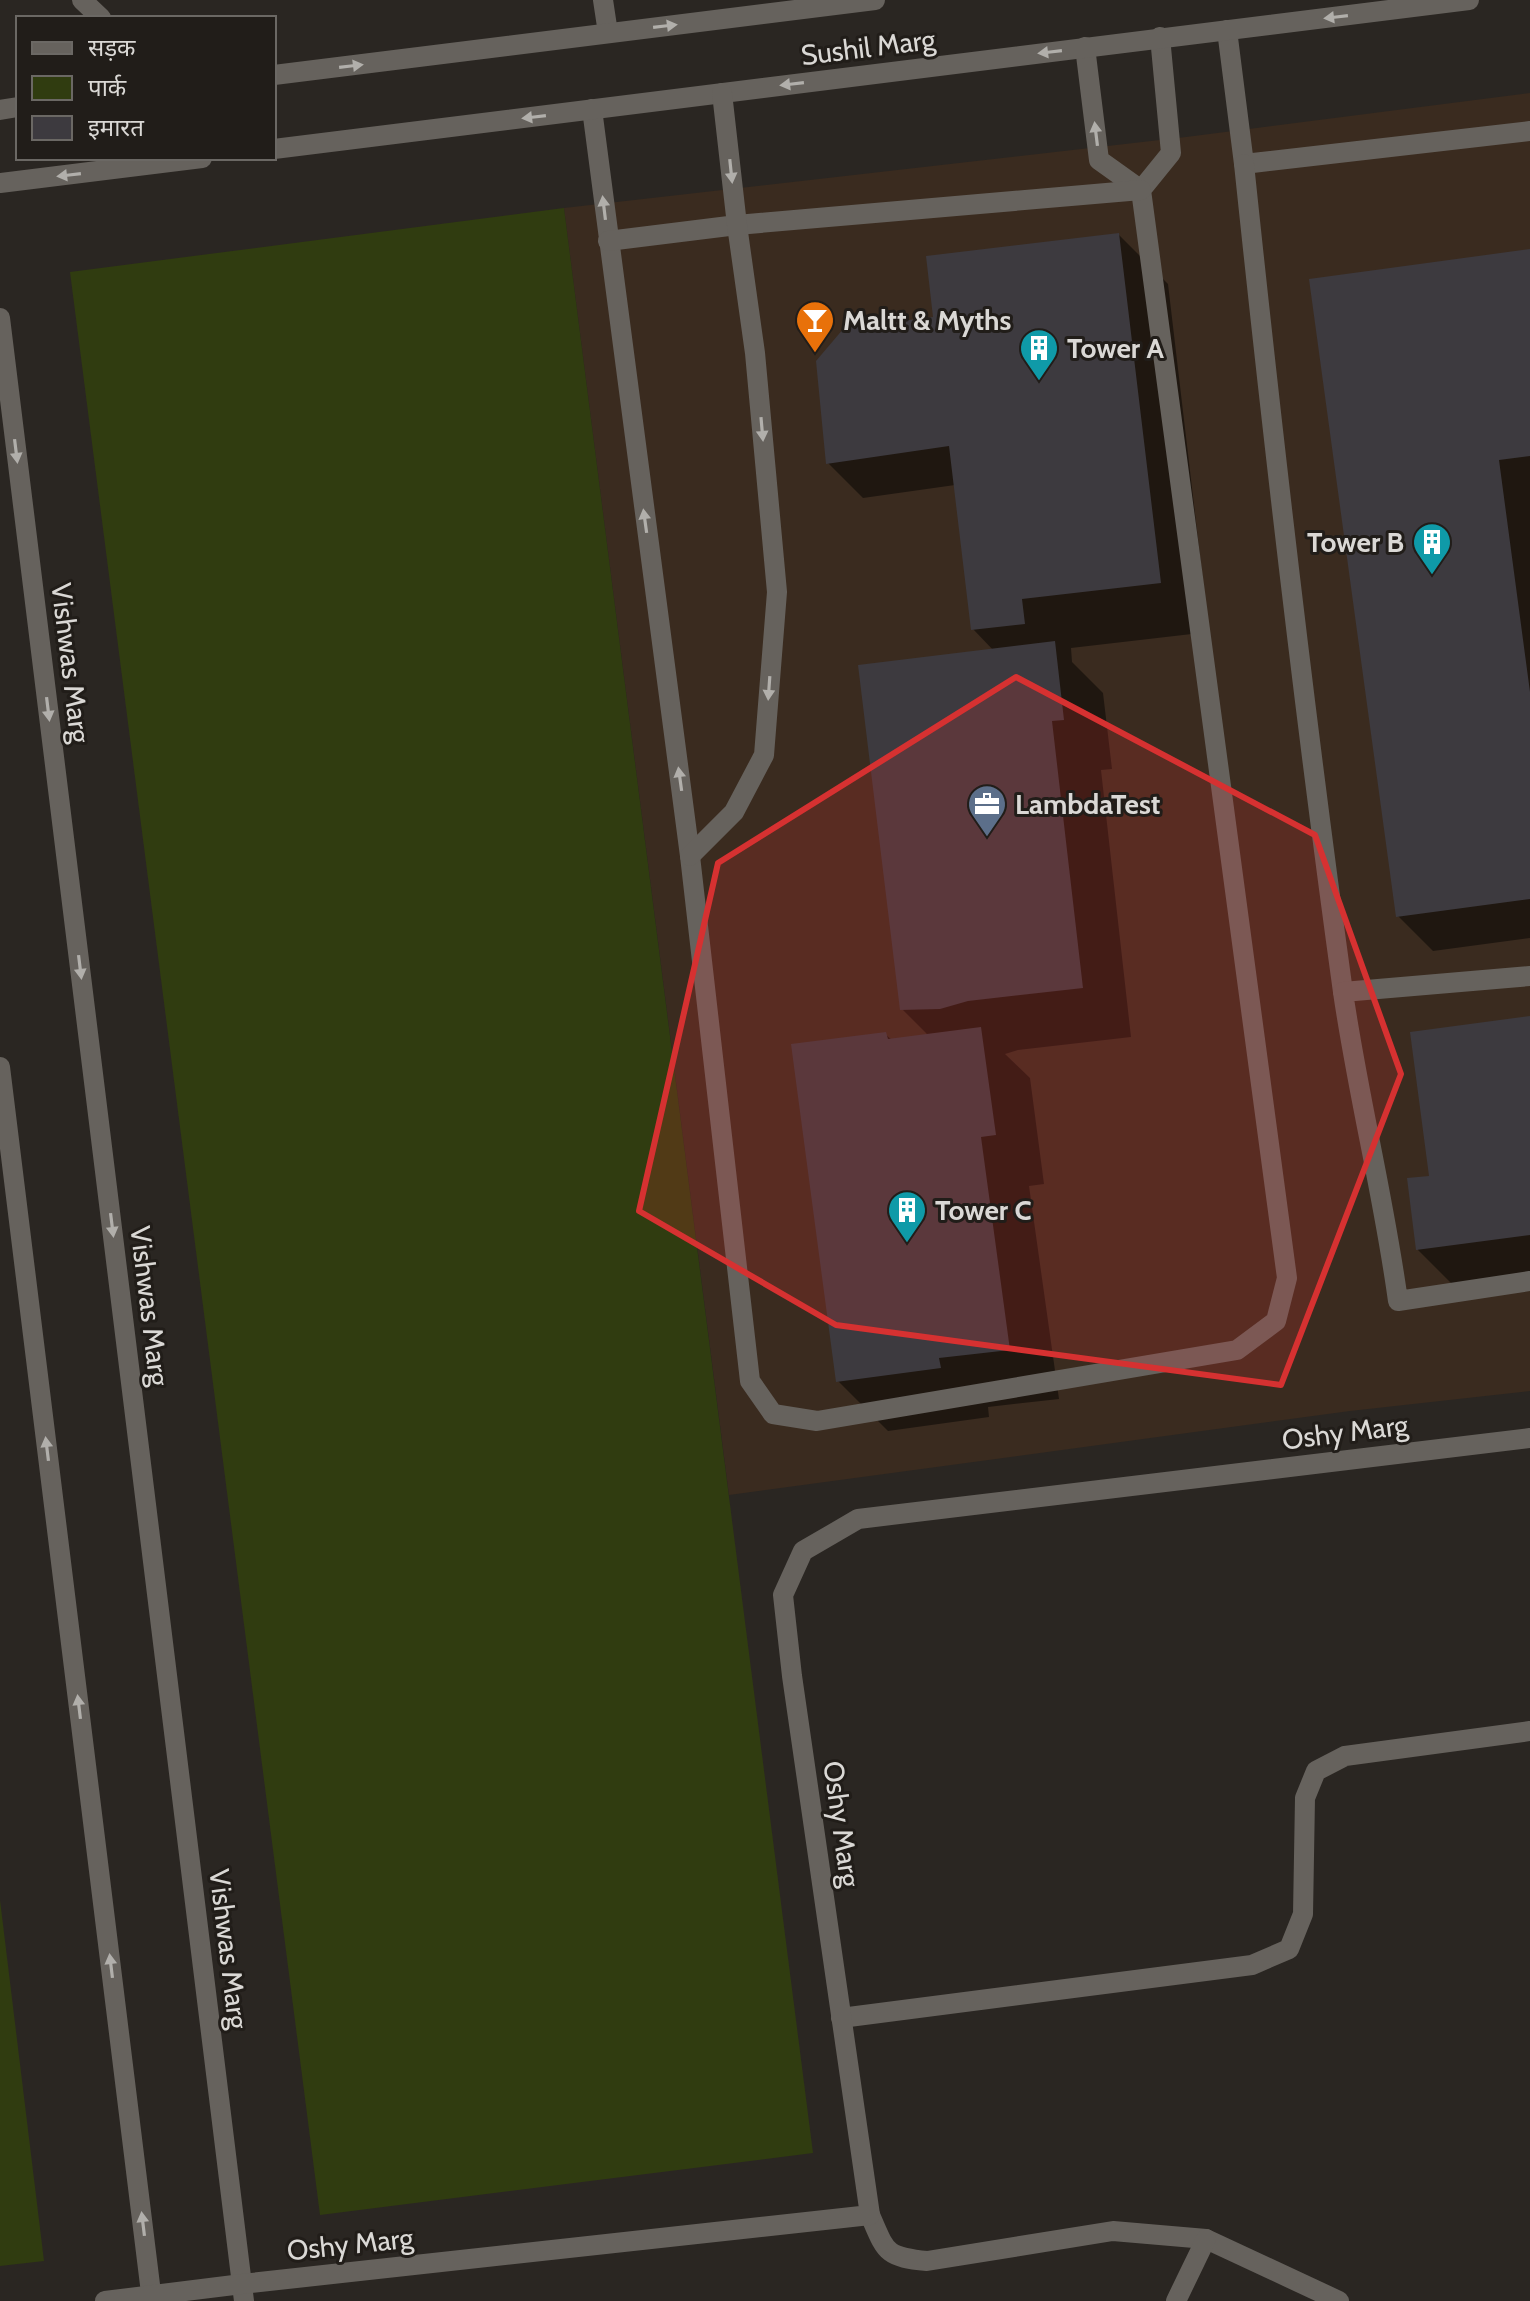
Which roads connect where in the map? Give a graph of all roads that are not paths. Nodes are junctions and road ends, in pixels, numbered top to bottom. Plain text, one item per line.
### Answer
1 (82, 0) edge
2 (603, 0) edge
3 (875, 0) edge
4 (1469, 0) edge
5 (99, 16) edge
6 (1227, 30) junction
7 (608, 33) junction
8 (1160, 37) junction
9 (1085, 47) junction
10 (276, 75) edge
11 (722, 93) junction
12 (592, 109) junction
13 (1530, 131) edge
14 (276, 149) edge
15 (186, 160) edge
16 (1244, 164) junction
17 (0, 183) edge
18 (1141, 190) junction
19 (737, 225) junction
20 (608, 241) junction
21 (0, 318) edge
22 (690, 856) junction
23 (1530, 976) edge
24 (1343, 992) junction
25 (0, 1067) edge
26 (1530, 1281) edge
27 (1530, 1438) edge
28 (1530, 1731) edge
29 (841, 2018) junction
30 (870, 2215) junction
31 (1206, 2239) junction
32 (243, 2292) edge
33 (152, 2298) edge
34 (105, 2301) edge
35 (1176, 2301) edge
36 (1339, 2301) edge

1 - 5 street
2 - 7 street
7 -> 3 street, Sushil Marg
4 -> 6 street, Sushil Marg
6 - 8 street, Sushil Marg
6 - 16 street
10 -> 7 street, Sushil Marg
8 - 9 street, Sushil Marg
8 - 18 street
9 -> 11 street, Sushil Marg
18 -> 9 street
11 - 12 street, Sushil Marg
11 -> 19 street
12 -> 14 street, Sushil Marg
20 -> 12 street
13 - 16 street
15 -> 17 street
16 - 24 street
18 - 19 street
18 - 22 street
19 - 20 street
19 -> 22 street
22 -> 20 street
21 -> 32 street, Vishwas Marg
23 - 24 street
24 - 26 street
33 -> 25 street
27 - 29 street, Oshy Marg
28 - 29 street
29 - 30 street, Oshy Marg
30 - 31 street
30 - 32 street, Oshy Marg
31 - 35 street
31 - 36 street
32 - 33 street, Oshy Marg
33 - 34 street, Oshy Marg

